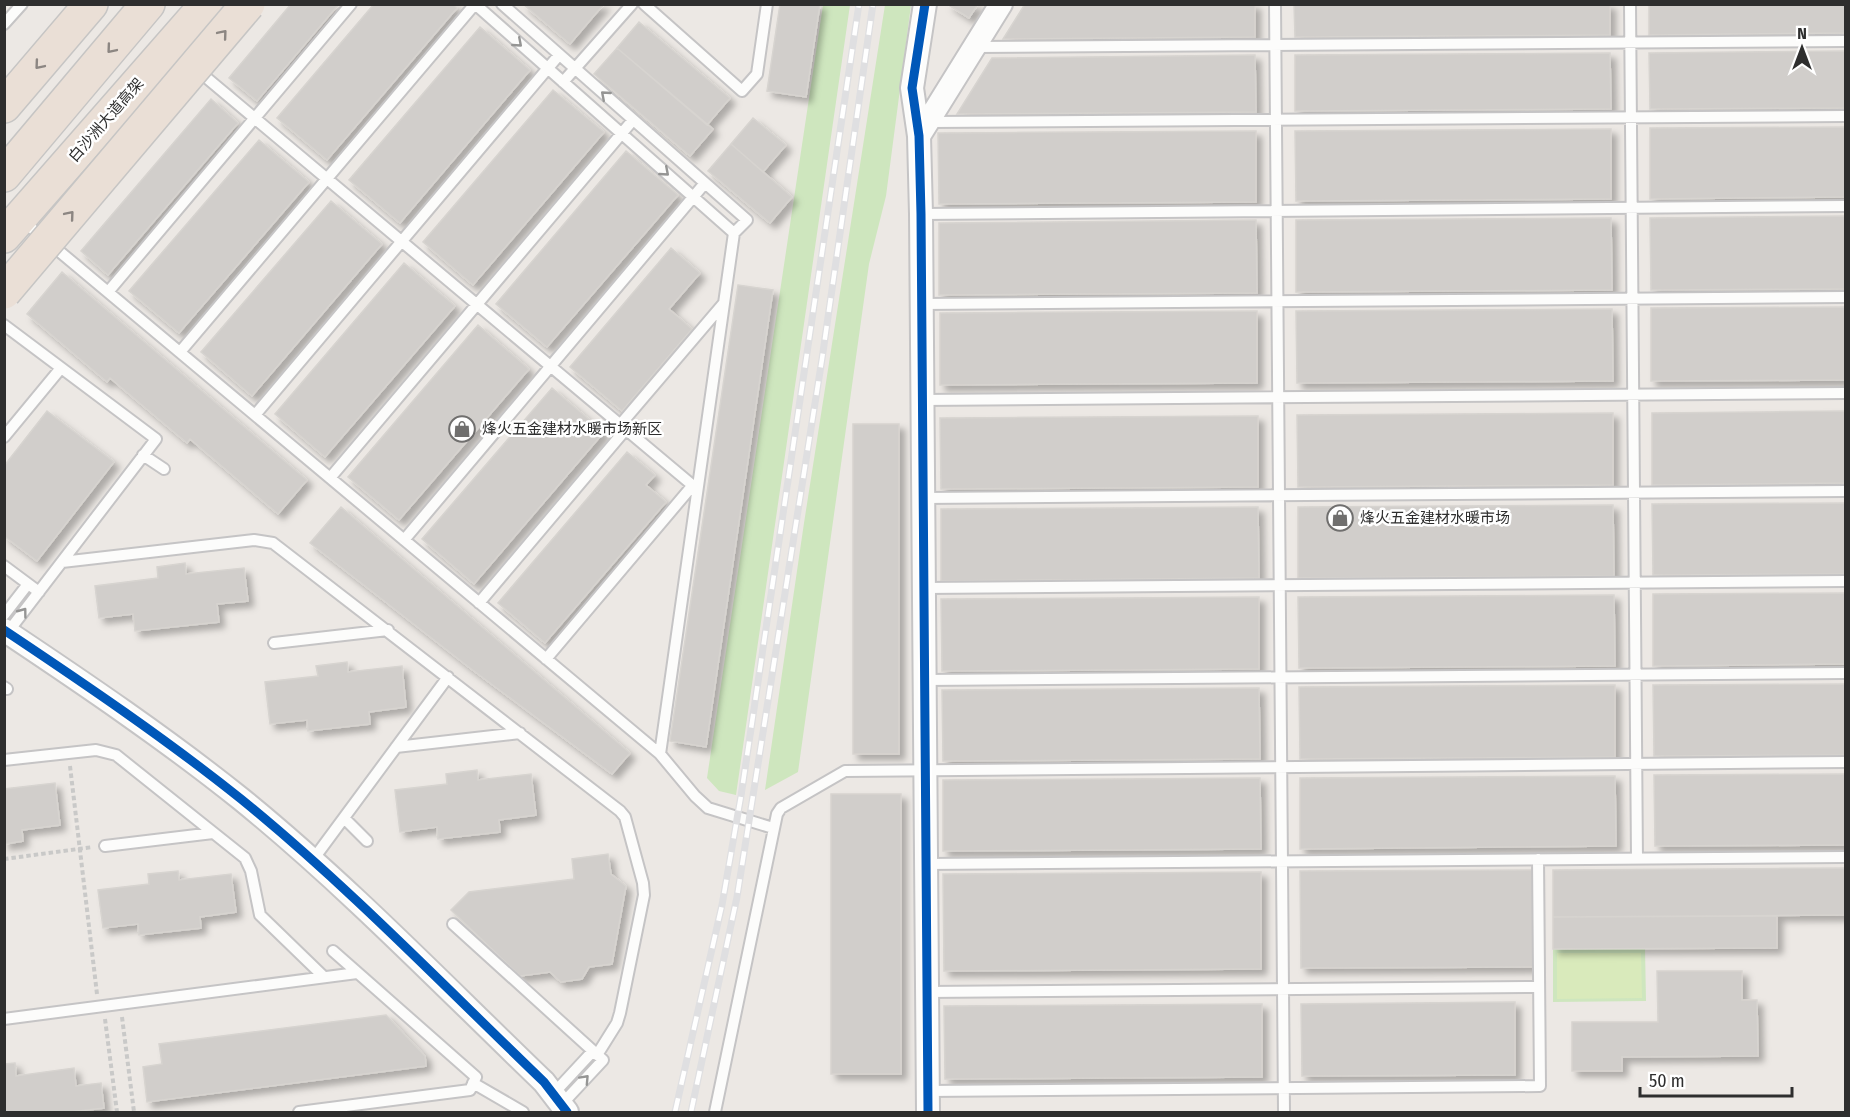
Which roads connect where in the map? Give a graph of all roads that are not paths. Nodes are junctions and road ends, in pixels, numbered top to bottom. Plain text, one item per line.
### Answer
1 (22, 4) edge
2 (91, 4) edge
3 (148, 4) edge
4 (207, 4) edge
5 (248, 4) edge
6 (351, 4) edge
7 (475, 4) edge
8 (502, 4) edge
9 (632, 4) edge
10 (644, 4) edge
11 (767, 4) edge
12 (925, 4) edge
13 (1001, 4) edge
14 (1275, 4) edge
15 (1630, 4) edge
16 (4, 24) edge
17 (1845, 41) edge
18 (1630, 43) junction
19 (1276, 45) junction
20 (975, 47) junction
21 (559, 55) junction
22 (184, 59) dead end
23 (548, 69) junction
24 (575, 69) junction
25 (563, 82) junction
26 (4, 106) edge
27 (1845, 116) edge
28 (255, 118) junction
29 (1631, 118) junction
30 (633, 120) junction
31 (1276, 120) junction
32 (924, 129) junction
33 (621, 133) junction
34 (4, 175) edge
35 (327, 179) junction
36 (705, 183) junction
37 (694, 197) junction
38 (1845, 206) edge
39 (1632, 208) junction
40 (1277, 211) junction
41 (921, 214) junction
42 (17, 231) edge
43 (734, 233) junction
44 (402, 241) junction
45 (4, 292) edge
46 (108, 292) junction
47 (1845, 297) edge
48 (1632, 298) junction
49 (1278, 301) junction
50 (724, 303) junction
51 (477, 304) junction
52 (922, 304) junction
53 (4, 325) edge
54 (180, 352) junction
55 (550, 366) junction
56 (61, 368) junction
57 (1845, 393) edge
58 (1633, 395) junction
59 (1279, 398) junction
60 (922, 400) junction
61 (255, 415) junction
62 (623, 427) junction
63 (4, 437) edge
64 (143, 455) junction
65 (164, 470) dead end
66 (330, 478) junction
67 (695, 487) junction
68 (1845, 490) edge
69 (1634, 492) junction
70 (1280, 495) junction
71 (923, 498) junction
72 (404, 540) junction
73 (62, 562) junction
74 (4, 566) edge
75 (1845, 581) edge
76 (1635, 583) junction
77 (28, 584) junction
78 (1280, 586) junction
79 (924, 588) junction
80 (39, 592) junction
81 (479, 603) junction
82 (6, 626) edge
83 (388, 630) junction
84 (274, 643) dead end
85 (546, 659) junction
86 (1845, 673) edge
87 (1636, 675) junction
88 (448, 677) junction
89 (1281, 678) junction
90 (924, 680) junction
91 (520, 733) junction
92 (396, 747) junction
93 (660, 754) junction
94 (4, 760) edge
95 (1845, 762) edge
96 (1636, 764) junction
97 (1282, 767) junction
98 (925, 770) junction
99 (344, 818) junction
100 (773, 828) junction
101 (213, 832) junction
102 (367, 841) dead end
103 (105, 846) road end
104 (1845, 857) edge
105 (1538, 859) junction
106 (1637, 859) junction
107 (312, 861) junction
108 (1282, 861) junction
109 (926, 864) junction
110 (453, 924) dead end
111 (333, 951) dead end
112 (357, 973) junction
113 (324, 977) junction
114 (1539, 987) junction
115 (1283, 989) junction
116 (927, 993) junction
117 (4, 1019) edge
118 (595, 1053) junction
119 (473, 1083) junction
120 (1284, 1088) junction
121 (928, 1102) edge
122 (562, 1106) edge
123 (300, 1113) edge
124 (524, 1113) edge
125 (715, 1113) edge
126 (1284, 1113) edge

1 - 16 lane
2 -> 26 highway
3 -> 34 highway
4 - 42 highway, 白沙洲大道高架
45 -> 5 highway, bridge
6 - 28 lane
7 -> 23 lane
7 - 35 lane
8 - 21 lane
9 - 24 lane
10 - 11 lane
12 - 32 street
13 - 20 street
14 - 19 lane
15 - 18 lane
17 - 18 lane
18 - 19 lane
18 - 29 lane
19 - 20 lane
19 - 31 lane
20 - 32 street
21 - 23 lane
21 - 24 lane
22 - 28 lane
23 - 25 lane
23 - 44 lane
24 - 25 lane
30 -> 24 lane
25 - 33 lane
27 - 29 lane
28 - 35 lane
28 - 46 lane
29 - 31 lane
29 - 39 lane
30 - 33 lane
30 - 36 lane
31 - 32 lane
31 - 40 lane
32 - 41 street
33 -> 37 lane
33 - 51 lane
35 - 44 lane
35 - 54 lane
36 - 37 lane
36 - 43 lane
37 - 43 lane
37 - 55 lane
38 - 39 lane
39 - 40 lane
39 - 48 lane
40 - 41 lane
40 - 49 lane
41 - 52 street
42 - 46 lane
43 - 50 lane
44 - 51 lane
44 - 61 lane
46 - 54 lane
47 - 48 lane
48 - 49 lane
48 - 58 lane
49 - 52 lane
49 - 59 lane
50 - 62 lane
50 - 67 lane
51 - 55 lane
51 - 66 lane
52 - 60 street
53 - 56 lane
54 - 61 lane
55 - 62 lane
55 - 72 lane
56 - 63 lane
56 - 64 lane
57 - 58 lane
58 - 59 lane
58 - 69 lane
59 - 60 lane
59 - 70 lane
60 - 71 street
61 - 66 lane
62 - 67 lane
62 - 81 lane
64 - 65 lane
64 - 73 lane
66 - 72 lane
67 - 85 lane
67 - 93 lane
68 - 69 lane
69 - 70 lane
69 - 76 lane
70 - 71 lane
70 - 78 lane
71 - 79 street
72 - 81 lane
73 - 80 lane
73 - 83 lane
74 - 77 lane
75 - 76 lane
76 - 78 lane
76 - 87 lane
77 - 80 lane
77 - 82 lane
78 - 79 lane
78 - 89 lane
79 - 90 street
82 -> 80 lane
81 - 85 lane
82 - 107 street
83 - 84 lane
83 - 88 lane
85 - 93 lane
86 - 87 lane
87 - 89 lane
87 - 96 lane
88 - 91 lane
88 - 92 lane
89 - 90 lane
89 - 97 lane
90 - 98 street
91 - 92 lane
91 - 118 lane
92 - 99 lane
93 - 100 lane
94 - 101 lane
95 - 96 lane
96 - 97 lane
96 - 106 lane
97 - 98 lane
97 - 108 lane
98 - 100 lane
98 - 109 street
99 - 102 lane
99 - 107 lane
100 - 125 lane
101 - 103 lane
101 - 113 lane
104 - 106 lane
105 - 106 lane
105 - 108 lane
105 - 114 lane
107 - 122 street
108 - 109 lane
108 - 115 lane
109 - 116 street
110 - 118 lane
111 - 112 lane
112 - 113 lane
112 - 119 lane
113 - 117 lane
114 - 115 lane
114 - 120 lane
115 - 116 lane
115 - 120 lane
116 - 121 street
118 - 122 lane
119 - 123 lane
119 - 124 lane
120 - 121 lane
120 - 126 lane

